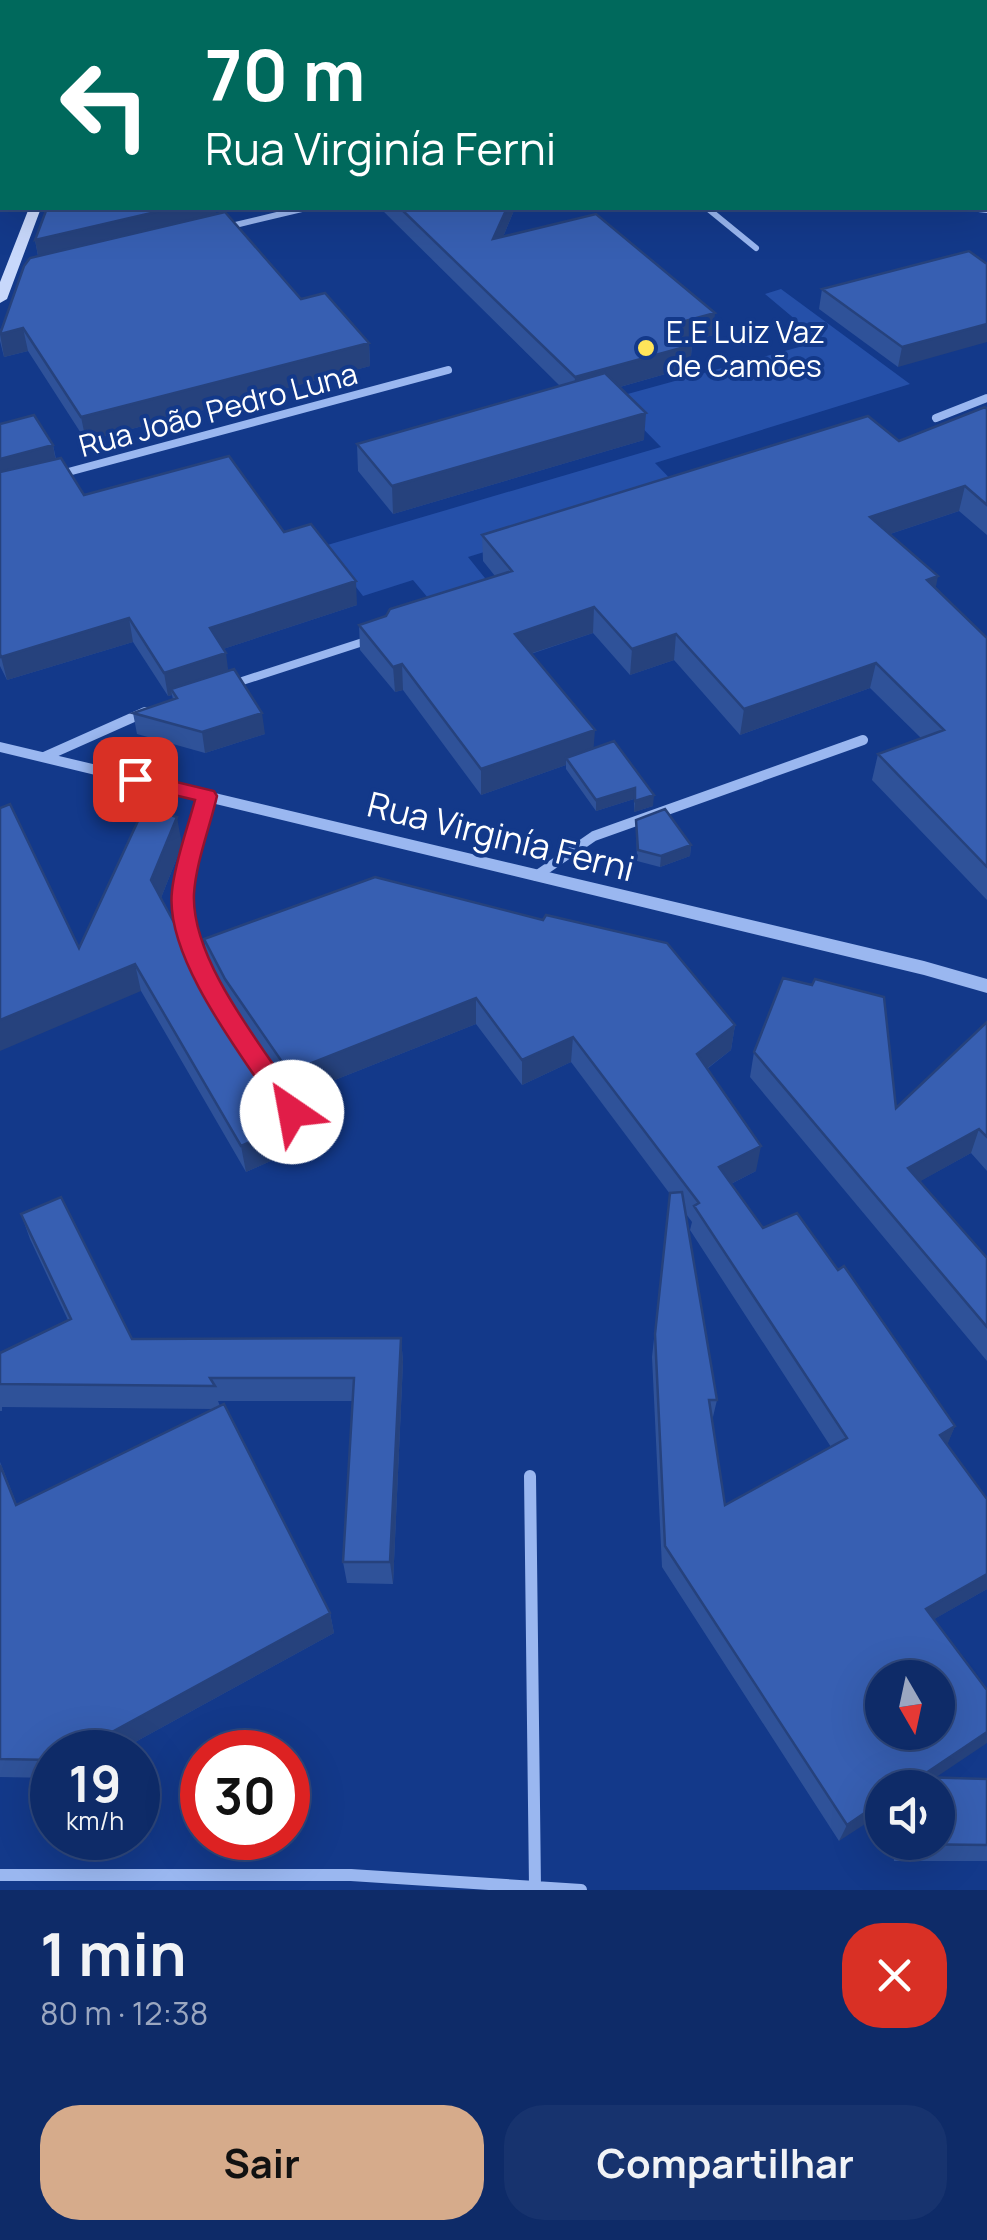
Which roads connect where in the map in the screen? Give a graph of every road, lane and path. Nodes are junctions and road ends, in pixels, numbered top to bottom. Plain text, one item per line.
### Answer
1 (34, 210) edge
2 (298, 210) edge
3 (709, 210) edge
4 (213, 230) edge
5 (756, 248) dead end
6 (26, 275) edge
7 (7, 280) junction
8 (0, 299) edge
9 (448, 370) dead end
10 (987, 398) edge
11 (936, 418) dead end
12 (37, 480) edge
13 (384, 635) edge
14 (213, 690) edge
15 (156, 708) edge
16 (863, 740) dead end
17 (0, 746) edge
18 (44, 757) junction
19 (206, 796) junction
20 (536, 876) junction
21 (987, 986) edge
22 (292, 1112) dead end
23 (530, 1476) dead end
24 (0, 1875) edge
25 (536, 1887) junction
26 (582, 1890) edge

1 - 7 main road
2 - 4 street
3 - 5 street
6 - 7 street
7 - 8 main road
9 - 12 street, Rua João Pedro Luna
10 - 11 street
13 - 14 street
15 - 18 street
16 - 20 street
17 - 18 street, Rua Virginía Ferni
18 - 19 street, Rua Virginía Ferni
19 - 20 street, Rua Virginía Ferni
19 - 22 street
20 - 21 street, Rua Virginía Ferni
23 - 25 street
24 - 25 street
25 - 26 street

